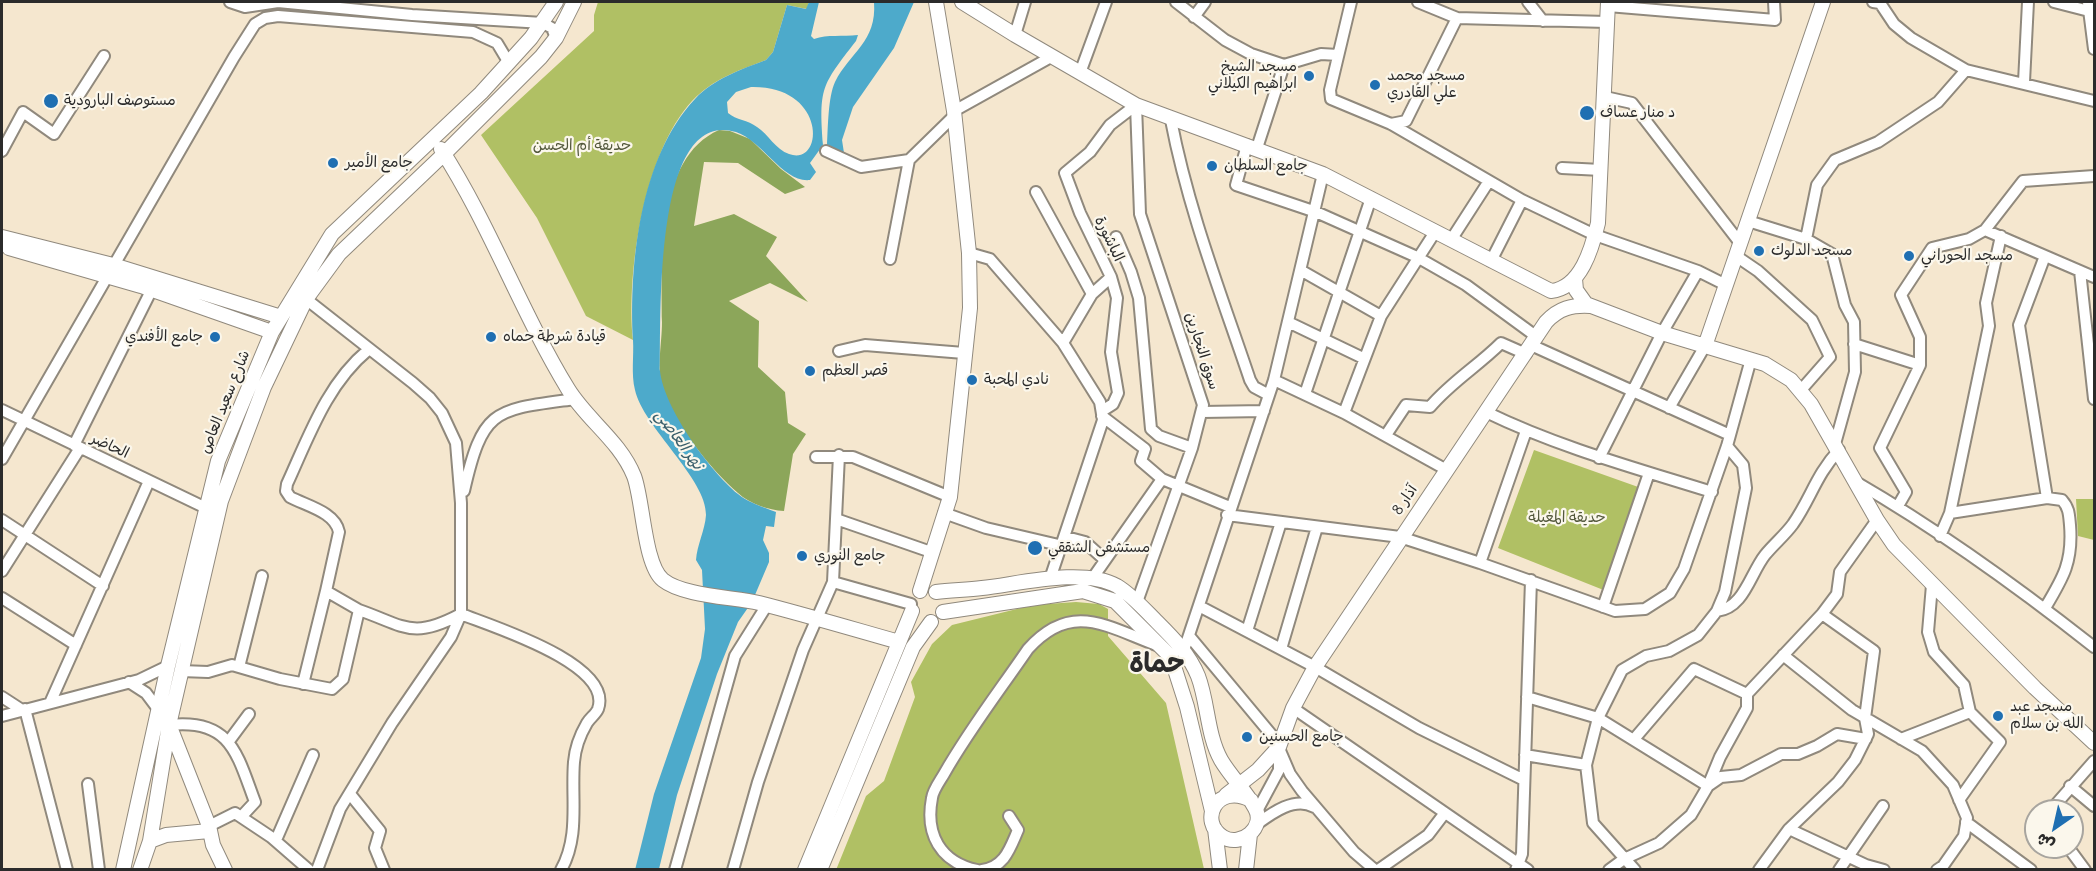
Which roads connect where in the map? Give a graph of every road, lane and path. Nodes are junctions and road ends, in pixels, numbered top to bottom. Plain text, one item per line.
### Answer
1 (230, 2) edge
2 (270, 2) edge
3 (556, 2) edge
4 (574, 2) edge
5 (936, 2) edge
6 (965, 2) edge
7 (1026, 2) edge
8 (1106, 2) edge
9 (1176, 2) edge
10 (1205, 2) edge
11 (1351, 2) edge
12 (1419, 2) edge
13 (1528, 2) edge
14 (1774, 2) edge
15 (1822, 2) edge
16 (1873, 2) edge
17 (2028, 2) edge
18 (2054, 2) edge
19 (1608, 4) edge
20 (354, 6) edge
21 (2089, 6) edge
22 (269, 16) junction
23 (1194, 17) junction
24 (1457, 18) junction
25 (482, 21) junction
26 (1543, 21) junction
27 (1607, 22) junction
28 (543, 23) junction
29 (480, 33) junction
30 (1015, 35) junction
31 (556, 38) junction
32 (2094, 44) edge
33 (1338, 55) junction
34 (104, 56) dead end
35 (1051, 57) junction
36 (509, 63) junction
37 (1284, 65) junction
38 (1966, 70) junction
39 (1080, 73) junction
40 (2024, 82) junction
41 (1605, 97) junction
42 (2094, 101) edge
43 (1136, 105) junction
44 (955, 113) junction
45 (1171, 120) junction
46 (1391, 124) junction
47 (433, 136) junction
48 (1252, 147) junction
49 (2, 151) edge
50 (826, 151) dead end
51 (444, 154) junction
52 (909, 160) junction
53 (1562, 168) dead end
54 (1601, 170) junction
55 (1323, 174) junction
56 (2094, 176) edge
57 (1489, 181) junction
58 (1036, 192) dead end
59 (1371, 198) junction
60 (1522, 200) junction
61 (1316, 212) junction
62 (1748, 221) junction
63 (1984, 230) junction
64 (1360, 232) junction
65 (1435, 232) junction
66 (1595, 235) junction
67 (2001, 236) junction
68 (2, 237) edge
69 (1116, 237) dead end
70 (1806, 239) junction
71 (1451, 240) junction
72 (2, 246) edge
73 (1738, 250) junction
74 (969, 253) junction
75 (1417, 256) junction
76 (2045, 256) junction
77 (890, 259) dead end
78 (1491, 261) junction
79 (110, 270) junction
80 (1302, 270) junction
81 (1698, 271) junction
82 (2080, 271) junction
83 (1111, 277) junction
84 (2094, 277) edge
85 (1575, 279) junction
86 (1726, 285) junction
87 (152, 289) junction
88 (1542, 289) junction
89 (1340, 292) junction
90 (1092, 294) junction
91 (306, 299) junction
92 (1591, 306) junction
93 (1381, 316) junction
94 (281, 317) junction
95 (1288, 322) junction
96 (1546, 322) junction
97 (272, 332) junction
98 (1662, 333) junction
99 (1324, 338) junction
100 (1063, 343) junction
101 (1854, 344) junction
102 (1532, 345) junction
103 (1705, 346) junction
104 (368, 350) junction
105 (839, 351) dead end
106 (964, 353) junction
107 (1363, 358) junction
108 (1751, 359) junction
109 (1920, 365) junction
110 (1274, 380) junction
111 (1801, 390) junction
112 (1633, 391) junction
113 (1305, 394) junction
114 (1269, 395) junction
115 (575, 399) junction
116 (2094, 399) edge
117 (1669, 408) junction
118 (2, 410) edge
119 (1264, 411) junction
120 (1202, 412) junction
121 (1486, 412) junction
122 (1344, 413) junction
123 (1102, 414) junction
124 (25, 421) junction
125 (1526, 432) junction
126 (1386, 435) junction
127 (1728, 441) junction
128 (456, 443) junction
129 (476, 443) junction
130 (77, 447) junction
131 (1837, 447) junction
132 (1192, 448) junction
133 (839, 455) junction
134 (816, 457) dead end
135 (1599, 458) junction
136 (2, 459) edge
137 (1445, 469) junction
138 (1649, 473) junction
139 (1162, 479) junction
140 (150, 481) junction
141 (1856, 482) junction
142 (1179, 484) junction
143 (1712, 492) junction
144 (950, 497) junction
145 (2047, 498) junction
146 (461, 503) junction
147 (1899, 506) junction
148 (206, 508) junction
149 (1229, 511) junction
150 (944, 513) junction
151 (1950, 513) junction
152 (836, 519) junction
153 (2, 520) edge
154 (1876, 520) junction
155 (1281, 522) junction
156 (1317, 526) junction
157 (24, 535) junction
158 (1940, 536) junction
159 (1400, 537) junction
160 (1064, 541) junction
161 (931, 552) junction
162 (1105, 560) junction
163 (1480, 563) junction
164 (2, 571) edge
165 (262, 576) dead end
166 (1050, 579) junction
167 (1092, 579) junction
168 (1531, 580) junction
169 (833, 582) junction
170 (1932, 585) junction
171 (103, 586) junction
172 (326, 591) junction
173 (920, 591) junction
174 (936, 592) junction
175 (2, 598) edge
176 (762, 604) junction
177 (1131, 606) junction
178 (1199, 606) junction
179 (911, 607) junction
180 (1603, 607) junction
181 (2045, 608) junction
182 (359, 610) junction
183 (1717, 611) junction
184 (943, 612) junction
185 (461, 614) junction
186 (1822, 614) junction
187 (817, 618) junction
188 (932, 621) junction
189 (1112, 629) junction
190 (1247, 631) junction
191 (899, 642) junction
192 (1187, 644) junction
193 (76, 645) junction
194 (2094, 648) edge
195 (1165, 649) junction
196 (1281, 649) junction
197 (1783, 655) junction
198 (239, 667) junction
199 (1315, 667) junction
200 (175, 668) junction
201 (129, 682) junction
202 (303, 684) junction
203 (1747, 694) junction
204 (2, 697) edge
205 (1527, 697) junction
206 (50, 703) junction
207 (1293, 708) junction
208 (158, 709) junction
209 (23, 710) junction
210 (1970, 712) junction
211 (249, 714) dead end
212 (2, 716) edge
213 (1598, 718) junction
214 (1866, 718) junction
215 (169, 725) junction
216 (1635, 738) junction
217 (1866, 739) junction
218 (1901, 739) junction
219 (229, 741) junction
220 (2094, 743) edge
221 (1279, 747) junction
222 (313, 755) dead end
223 (1525, 755) junction
224 (1220, 758) junction
225 (2094, 761) edge
226 (1586, 765) junction
227 (1258, 770) junction
228 (1524, 780) junction
229 (88, 784) dead end
230 (1240, 785) junction
231 (1708, 786) junction
232 (2070, 786) junction
233 (350, 794) junction
234 (1226, 795) junction
235 (2060, 799) edge
236 (1959, 800) junction
237 (1883, 806) dead end
238 (2094, 806) edge
239 (1318, 809) junction
240 (1212, 811) junction
241 (1444, 814) junction
242 (1009, 816) dead end
243 (241, 817) junction
244 (1254, 817) junction
245 (1966, 822) junction
246 (209, 828) junction
247 (1215, 829) junction
248 (1789, 829) junction
249 (276, 840) junction
250 (150, 841) junction
251 (1848, 857) junction
252 (1624, 859) junction
253 (2017, 866) edge
254 (1521, 868) edge
255 (67, 870) edge
256 (99, 870) edge
257 (123, 870) edge
258 (140, 870) edge
259 (225, 870) edge
260 (309, 870) edge
261 (316, 870) edge
262 (384, 870) edge
263 (561, 870) edge
264 (675, 870) edge
265 (733, 870) edge
266 (805, 870) edge
267 (820, 870) edge
268 (977, 870) edge
269 (982, 870) edge
270 (1220, 870) edge
271 (1246, 870) edge
272 (1377, 870) edge
273 (1609, 870) edge
274 (1635, 870) edge
275 (1759, 870) edge
276 (1839, 870) edge
277 (1884, 870) edge
278 (1938, 870) edge
279 (2031, 870) edge

1 - 2 street
2 - 20 street
2 - 22 street
3 - 28 main road, شارع سعيد العاص
4 - 31 main road
5 - 44 main road
6 - 30 main road
7 - 30 street
8 - 39 street
9 - 23 street
10 - 23 street
11 - 33 street
12 - 24 street
13 - 26 street
14 - 19 street
15 - 62 main road
16 - 38 street
17 - 40 street
18 - 21 street
19 - 27 main road
20 - 25 street
21 - 32 street
22 - 29 street
22 - 79 street
23 - 37 street
24 - 26 street
24 - 46 street
25 - 28 street
25 - 29 street
26 - 27 street
27 - 41 main road
28 - 31 street
28 - 36 main road, شارع سعيد العاص
29 - 36 street
30 - 35 main road
31 - 51 main road
33 - 37 street
33 - 46 street
34 - 49 street
35 - 39 main road
35 - 44 street
36 - 47 main road, شارع سعيد العاص
37 - 48 street
38 - 40 street
38 - 70 street
39 - 43 main road
40 - 42 street
41 - 54 main road
41 - 73 street
43 - 45 main road
43 - 83 street, الباشورة
43 - 120 street, سوق النجارين
44 - 52 street
44 - 74 main road
45 - 48 main road
45 - 114 street
46 - 57 street
47 - 51 main road
47 - 94 main road, شارع سعيد العاص
48 - 55 main road
48 - 61 street
50 - 52 street
51 - 91 main road
51 - 115 main road
52 - 77 street
53 - 54 street
54 - 66 main road
55 - 59 main road
55 - 61 street
56 - 63 street
57 - 60 street
57 - 71 street
58 - 90 street
59 - 64 street
59 - 65 main road
60 - 66 street
60 - 78 street
61 - 64 street
61 - 80 street
62 - 70 street
62 - 73 main road
63 - 67 street
63 - 109 street
64 - 75 street
64 - 89 street
65 - 71 main road
65 - 75 street
66 - 81 street
66 - 85 main road
67 - 76 street
67 - 151 street
68 - 79 main road
69 - 132 street
70 - 101 street
71 - 78 main road
72 - 79 main road
73 - 86 main road
73 - 111 street
74 - 100 street
74 - 106 main road
75 - 93 street
75 - 102 street
76 - 82 street
76 - 145 street
78 - 88 main road
79 - 87 main road
79 - 94 main road
79 - 124 street
80 - 89 street
80 - 95 street
81 - 86 street
81 - 98 street
82 - 84 street
82 - 116 street
83 - 90 street
83 - 123 street, الباشورة
85 - 88 main road
85 - 92 main road
86 - 103 main road
87 - 97 main road
87 - 130 street
88 - 96 main road
89 - 93 street
89 - 99 street
90 - 100 street
91 - 104 street
91 - 200 main road
92 - 96 main road, 8 آذار
92 - 98 main road
93 - 107 street
94 - 97 main road, شارع سعيد العاص
95 - 99 street
95 - 110 street
96 - 102 main road, 8 آذار
97 - 148 main road, شارع سعيد العاص
98 - 103 main road
98 - 112 street
99 - 107 street
99 - 113 street
100 - 123 street
101 - 109 street
101 - 131 street
102 - 112 street
102 - 121 main road, 8 آذار
102 - 126 street
103 - 108 main road
103 - 117 street
104 - 128 street
104 - 172 street
105 - 106 street
106 - 144 main road
107 - 122 street
108 - 111 main road
108 - 127 street
109 - 147 street
110 - 113 street
110 - 114 street
111 - 131 main road
112 - 117 street
112 - 135 street
113 - 122 street
114 - 119 street
115 - 129 street
115 - 176 main road
117 - 127 street
118 - 124 street, الحاضر
119 - 120 street
119 - 149 street
120 - 132 street, سوق النجارين
121 - 125 street
121 - 137 main road, 8 آذار
122 - 126 street
123 - 139 street
123 - 160 street
124 - 130 street, الحاضر
124 - 136 street
125 - 135 street
125 - 163 street
126 - 137 street
127 - 143 street
127 - 183 street
128 - 129 street
128 - 146 street
129 - 146 street
130 - 140 street, الحاضر
130 - 157 street
131 - 141 main road
131 - 183 street
132 - 142 street, سوق النجارين
133 - 134 street
133 - 144 street
133 - 152 street
135 - 138 street
137 - 159 main road, 8 آذار
138 - 143 street
138 - 180 street
139 - 142 street
139 - 162 street
140 - 148 street, الحاضر
140 - 171 street
141 - 147 street
141 - 154 main road
142 - 149 street
142 - 177 street, سوق النجارين
143 - 180 street
144 - 150 main road
145 - 151 street
145 - 181 street
146 - 185 street
147 - 158 street
148 - 200 main road, شارع سعيد العاص
149 - 155 street
149 - 178 street
150 - 160 street
150 - 161 main road
151 - 158 street
152 - 161 street
152 - 169 street
153 - 157 street
154 - 170 main road
154 - 186 street
155 - 156 street
155 - 190 street
156 - 159 street
156 - 196 street
157 - 164 street
157 - 171 street
158 - 181 street
159 - 163 street
159 - 199 main road, 8 آذار
160 - 162 street
160 - 166 street
161 - 173 main road
162 - 167 street
163 - 168 street
165 - 198 street
166 - 167 main road
166 - 174 main road
167 - 177 main road
168 - 180 street
168 - 205 street
169 - 179 street
169 - 187 street
170 - 210 street
170 - 220 main road
171 - 193 street
172 - 182 street
172 - 202 street
173 - 174 main road
173 - 179 main road
174 - 184 main road
175 - 193 street
176 - 187 main road
176 - 264 street
177 - 184 main road
177 - 189 street, سوق النجارين
177 - 192 main road
177 - 195 main road
178 - 190 street
178 - 192 street
179 - 188 main road
179 - 191 main road
181 - 194 street
182 - 185 street
182 - 202 street
183 - 213 street
184 - 188 main road
185 - 233 street
185 - 263 street
186 - 197 street
186 - 214 street
187 - 191 main road
187 - 265 street
188 - 267 main road
189 - 195 street
189 - 268 street
190 - 196 street
191 - 266 main road
192 - 221 street
192 - 224 main road
193 - 206 street
195 - 240 main road
196 - 199 street
197 - 203 street
197 - 214 street
198 - 200 street
198 - 202 street
199 - 207 main road, 8 آذار
199 - 228 street
200 - 201 street
200 - 208 main road, شارع سعيد العاص
200 - 215 main road
201 - 206 street
201 - 208 street
203 - 216 street
203 - 231 street
204 - 209 street
205 - 213 street
205 - 223 street
206 - 209 street
207 - 221 main road, 8 آذار
207 - 241 street
208 - 257 main road, شارع سعيد العاص
209 - 212 street
209 - 255 street
210 - 218 street
210 - 236 street
211 - 219 street
213 - 216 street
213 - 226 street
214 - 217 street
214 - 218 street
215 - 219 street
215 - 246 main road
215 - 250 main road
216 - 231 street
217 - 231 street
217 - 248 street
218 - 236 street
219 - 243 street
221 - 227 main road
221 - 239 street
221 - 244 street
222 - 249 street
223 - 226 street
223 - 228 street
224 - 227 main road
224 - 230 main road
225 - 232 street
226 - 252 street
227 - 230 main road
228 - 254 street
229 - 256 street
230 - 234 main road
230 - 244 main road
231 - 252 street
232 - 235 street
232 - 238 street
233 - 261 street
233 - 262 street
234 - 240 main road
234 - 244 main road
236 - 245 street
237 - 251 street
239 - 244 street
239 - 272 street
240 - 247 main road
241 - 254 street
241 - 272 street
242 - 269 street
243 - 246 street
243 - 249 street
244 - 247 main road
244 - 271 main road
245 - 253 street
245 - 278 street
246 - 250 main road
246 - 259 main road
247 - 270 main road
248 - 251 street
248 - 275 street
249 - 260 street
250 - 258 main road
251 - 276 street
251 - 277 street
252 - 273 street
252 - 274 street
253 - 279 street

